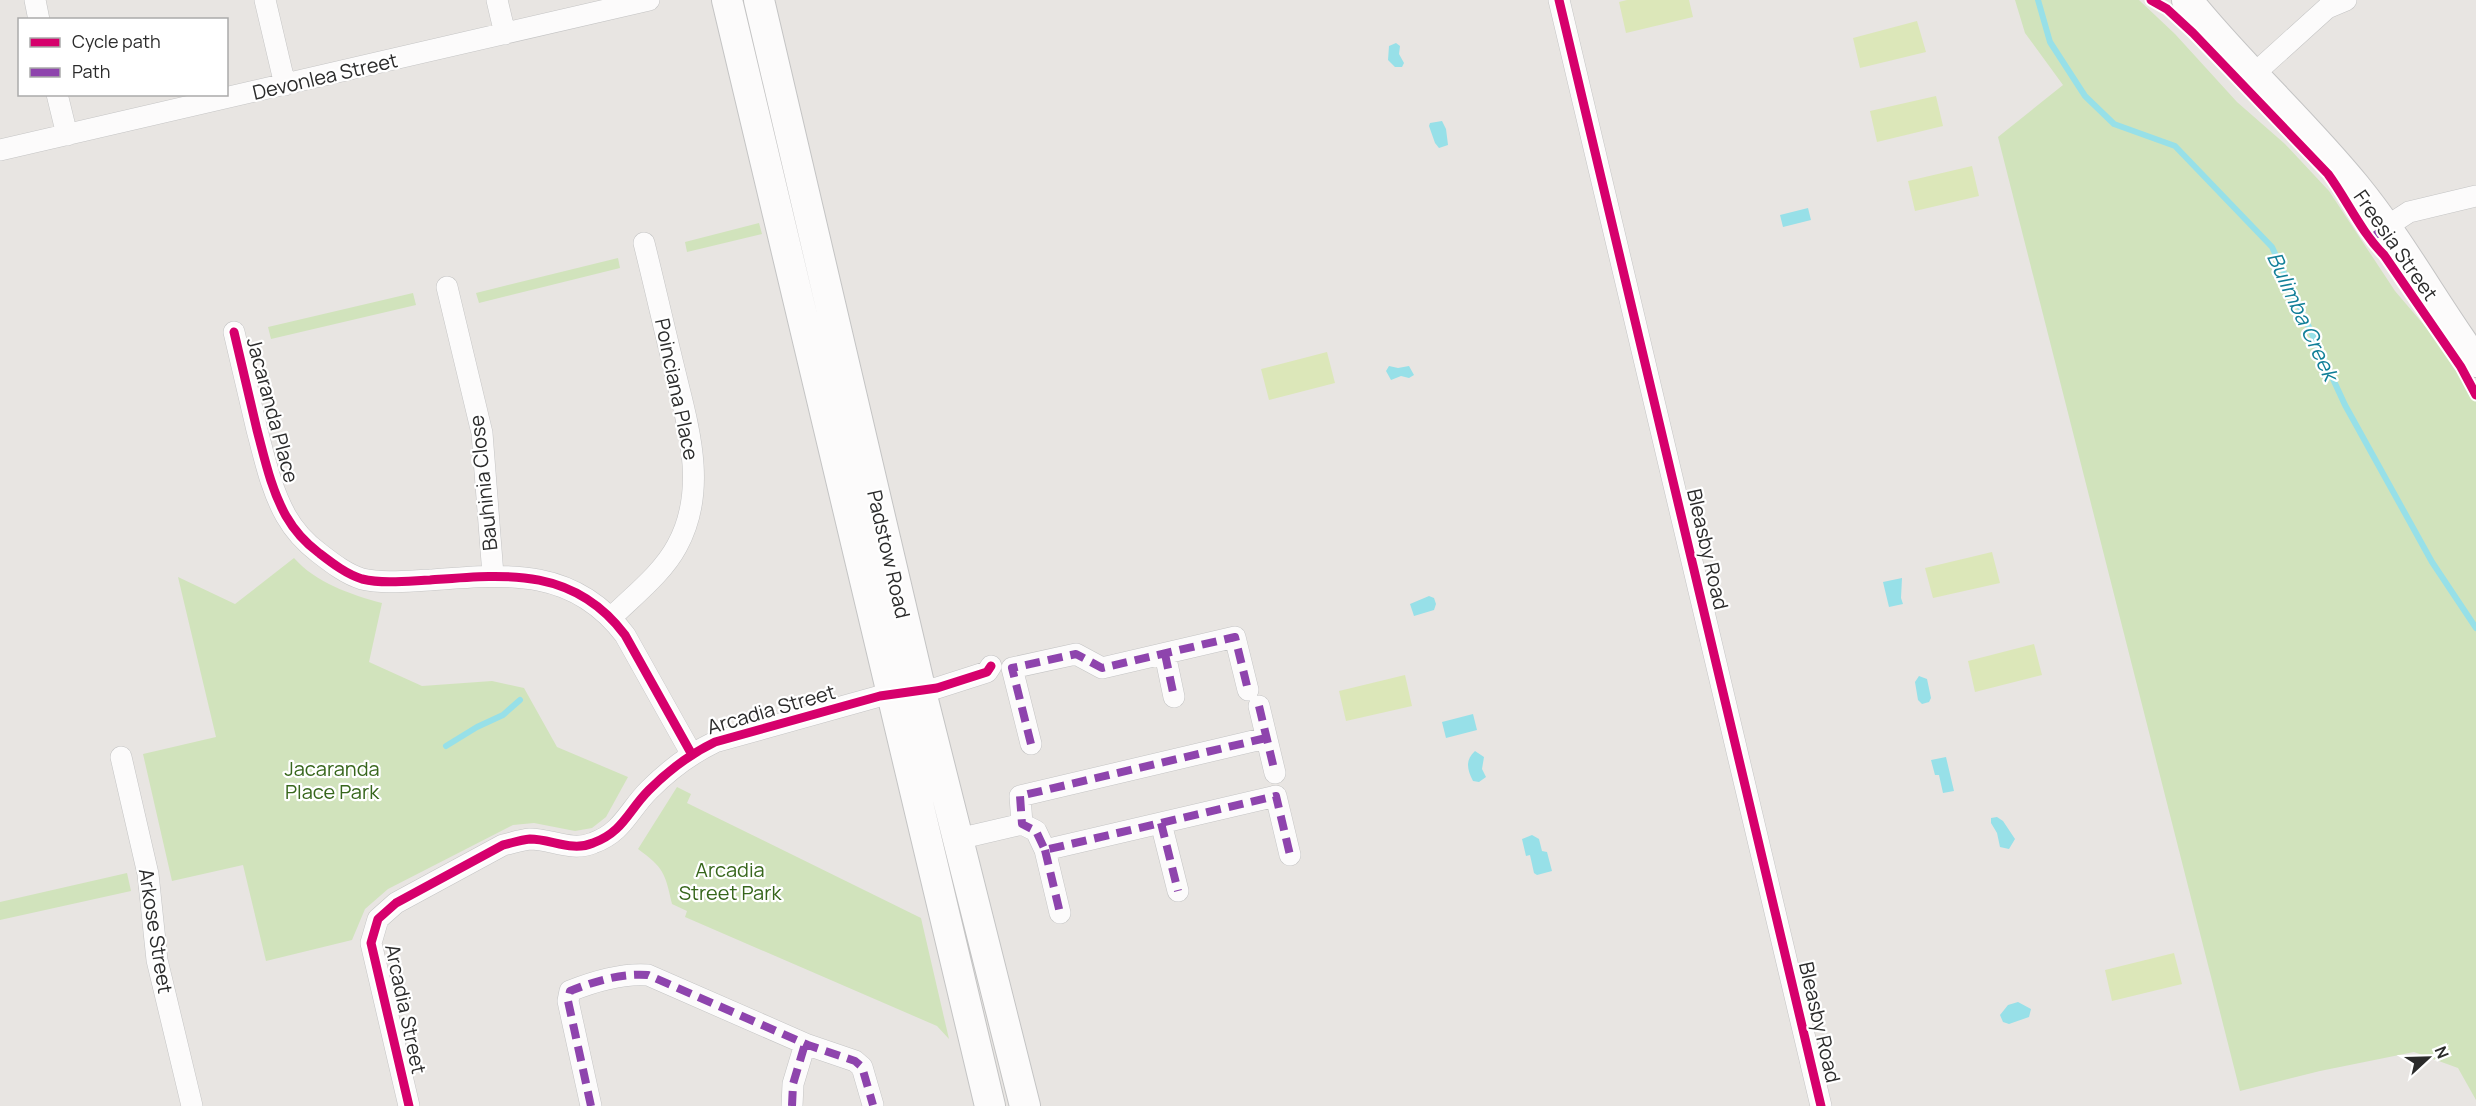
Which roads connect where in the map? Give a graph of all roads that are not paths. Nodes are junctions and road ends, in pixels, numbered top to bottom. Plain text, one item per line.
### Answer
1 (35, 0) edge
2 (265, 0) edge
3 (496, 0) edge
4 (649, 0) edge
5 (727, 0) edge
6 (759, 0) edge
7 (1559, 0) edge
8 (2187, 0) edge
9 (2346, 0) edge
10 (39, 18) edge
11 (505, 34) junction
12 (2254, 74) junction
13 (285, 85) junction
14 (57, 96) edge
15 (67, 135) junction
16 (0, 150) edge
17 (2476, 196) edge
18 (2386, 227) junction
19 (644, 243) dead end
20 (447, 287) dead end
21 (234, 332) dead end
22 (2476, 362) edge
23 (493, 575) junction
24 (612, 617) junction
25 (1165, 654) junction
26 (991, 666) dead end
27 (921, 692) junction
28 (892, 695) junction
29 (1174, 697) dead end
30 (1266, 738) junction
31 (1031, 744) dead end
32 (691, 753) junction
33 (121, 757) dead end
34 (1275, 774) dead end
35 (1161, 823) junction
36 (1022, 824) junction
37 (958, 839) junction
38 (1045, 850) junction
39 (1290, 855) dead end
40 (1178, 891) dead end
41 (1060, 913) dead end
42 (805, 1044) junction
43 (873, 1105) edge
44 (192, 1106) edge
45 (409, 1106) edge
46 (591, 1106) edge
47 (792, 1106) edge
48 (990, 1106) edge
49 (1025, 1106) edge
50 (1821, 1106) edge

1 - 10 street
2 - 13 street
3 - 11 street
4 - 11 street, Devonlea Street
5 - 28 main road, Padstow Road
6 - 27 main road, Padstow Road
7 - 50 street, Bleasby Road
8 - 12 main road, Freesia Street
9 - 12 street
11 - 13 street, Devonlea Street
12 - 18 main road, Freesia Street
13 - 15 street, Devonlea Street
14 - 15 street
15 - 16 street, Devonlea Street
17 - 18 street
18 - 22 main road, Freesia Street
19 - 24 street, Poinciana Place
20 - 23 street, Bauhinia Close
21 - 23 street, Jacaranda Place
23 - 24 street, Jacaranda Place
24 - 32 street, Jacaranda Place
25 - 29 street
25 - 30 street
25 - 31 street
26 - 27 street, Arcadia Street
27 - 28 street, Arcadia Street
27 - 37 main road, Padstow Road
28 - 32 street, Arcadia Street
28 - 48 main road, Padstow Road
30 - 34 street
30 - 36 street
32 - 45 street, Arcadia Street
33 - 44 street, Arkose Street
35 - 38 street
35 - 39 street
35 - 40 street
36 - 37 street
36 - 38 street
37 - 49 main road, Padstow Road
38 - 41 street
42 - 43 street
42 - 46 street
42 - 47 street

